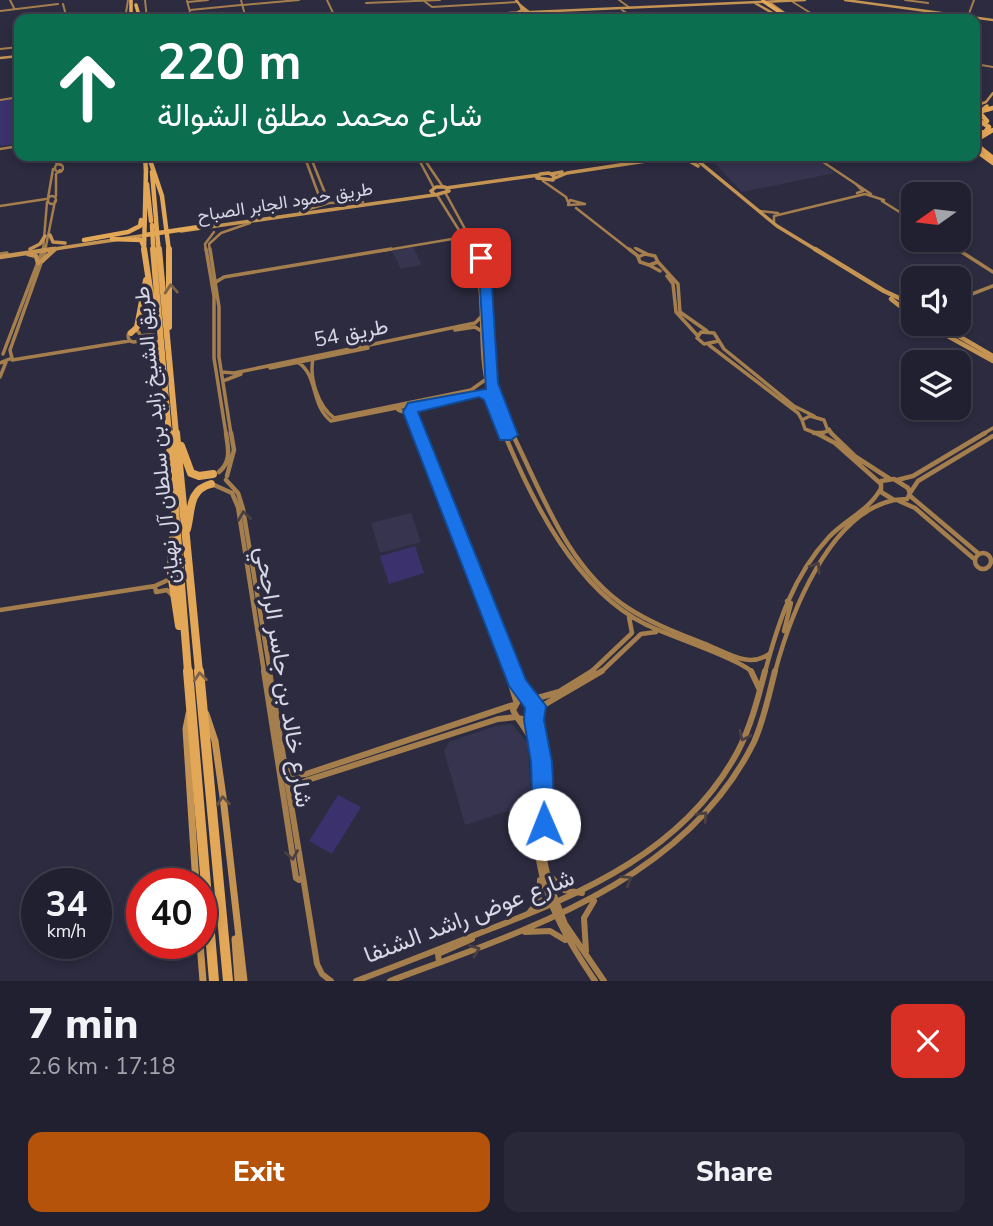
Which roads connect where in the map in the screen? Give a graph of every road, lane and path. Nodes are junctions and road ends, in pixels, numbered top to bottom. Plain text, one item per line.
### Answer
1 (9, 0) edge
2 (208, 0) edge
3 (299, 0) edge
4 (440, 0) edge
5 (464, 0) edge
6 (617, 0) edge
7 (750, 0) edge
8 (805, 0) edge
9 (813, 0) edge
10 (845, 0) edge
11 (855, 0) edge
12 (905, 0) edge
13 (187, 1) edge
14 (424, 1) edge
15 (517, 1) edge
16 (792, 1) edge
17 (60, 2) edge
18 (241, 2) edge
19 (778, 2) junction
20 (928, 2) edge
21 (764, 3) edge
22 (467, 4) junction
23 (734, 5) junction
24 (36, 6) junction
25 (525, 7) junction
26 (11, 8) junction
27 (631, 8) junction
28 (639, 8) junction
29 (622, 9) junction
30 (643, 9) junction
31 (925, 9) junction
32 (190, 10) junction
33 (0, 11) edge
34 (548, 11) junction
35 (782, 11) junction
36 (528, 12) junction
37 (938, 12) joint
38 (370, 13) edge
39 (507, 13) junction
40 (191, 14) edge
41 (480, 14) edge
42 (484, 14) edge
43 (516, 14) edge
44 (536, 14) edge
45 (628, 14) edge
46 (628, 14) edge
47 (629, 14) edge
48 (780, 14) edge
49 (784, 14) edge
50 (812, 14) edge
51 (955, 14) joint
52 (993, 93) edge
53 (993, 102) edge
54 (990, 107) edge
55 (980, 108) edge
56 (980, 117) edge
57 (993, 126) edge
58 (980, 132) edge
59 (980, 145) edge
60 (55, 161) edge
61 (56, 161) edge
62 (147, 161) edge
63 (148, 161) edge
64 (150, 161) edge
65 (305, 161) edge
66 (313, 161) edge
67 (422, 161) edge
68 (423, 161) edge
69 (638, 161) edge
70 (689, 161) edge
71 (695, 161) edge
72 (700, 161) edge
73 (822, 161) edge
74 (824, 161) edge
75 (993, 162) edge
76 (824, 163) junction
77 (61, 165) junction
78 (700, 166) junction
79 (54, 168) junction
80 (146, 168) junction
81 (60, 170) junction
82 (839, 171) junction
83 (553, 178) junction
84 (540, 179) junction
85 (856, 184) junction
86 (446, 190) junction
87 (434, 192) junction
88 (861, 194) junction
89 (56, 199) junction
90 (577, 199) junction
91 (878, 199) junction
92 (47, 200) junction
93 (884, 200) junction
94 (363, 202) junction
95 (568, 202) junction
96 (329, 203) junction
97 (322, 204) junction
98 (142, 205) junction
99 (583, 206) junction
100 (0, 208) edge
101 (333, 208) junction
102 (450, 208) junction
103 (576, 208) junction
104 (755, 209) junction
105 (901, 211) edge
106 (300, 212) junction
107 (901, 212) edge
108 (778, 214) junction
109 (165, 218) junction
110 (154, 220) junction
111 (250, 223) junction
112 (777, 226) junction
113 (192, 227) junction
114 (202, 229) junction
115 (213, 229) junction
116 (228, 230) junction
117 (461, 230) junction
118 (165, 231) junction
119 (186, 231) junction
120 (143, 233) junction
121 (455, 235) junction
122 (48, 236) junction
123 (466, 238) junction
124 (104, 239) junction
125 (80, 242) junction
126 (152, 243) junction
127 (45, 248) junction
128 (208, 252) junction
129 (963, 252) edge
130 (18, 253) junction
131 (477, 253) junction
132 (647, 254) junction
133 (0, 255) edge
134 (639, 256) junction
135 (146, 257) junction
136 (40, 262) junction
137 (169, 262) junction
138 (658, 262) junction
139 (649, 265) junction
140 (992, 270) edge
141 (147, 272) junction
142 (214, 274) junction
143 (224, 276) junction
144 (215, 283) junction
145 (993, 285) edge
146 (484, 289) junction
147 (982, 290) junction
148 (993, 292) edge
149 (971, 293) edge
150 (971, 294) edge
151 (901, 299) edge
152 (901, 307) edge
153 (217, 308) junction
154 (483, 315) junction
155 (448, 330) junction
156 (707, 331) junction
157 (483, 332) junction
158 (128, 334) junction
159 (697, 335) junction
160 (949, 336) edge
161 (957, 336) edge
162 (142, 337) junction
163 (129, 341) junction
164 (719, 341) junction
165 (389, 342) junction
166 (165, 345) junction
167 (215, 345) junction
168 (709, 345) junction
169 (486, 354) junction
170 (1, 355) edge
171 (11, 355) junction
172 (313, 359) junction
173 (993, 359) edge
174 (4, 362) edge
175 (298, 363) junction
176 (163, 365) junction
177 (308, 367) junction
178 (221, 372) junction
179 (234, 374) junction
180 (0, 377) edge
181 (485, 379) junction
182 (223, 382) junction
183 (472, 391) junction
184 (490, 398) junction
185 (414, 406) junction
186 (398, 410) junction
187 (225, 411) junction
188 (366, 415) junction
189 (409, 415) junction
190 (814, 416) junction
191 (802, 420) junction
192 (176, 428) junction
193 (993, 428) edge
194 (829, 429) junction
195 (818, 434) junction
196 (993, 436) edge
197 (509, 438) junction
198 (947, 456) junction
199 (935, 471) junction
200 (216, 473) junction
201 (195, 475) junction
202 (226, 478) junction
203 (894, 480) junction
204 (213, 485) junction
205 (880, 486) junction
206 (196, 489) junction
207 (909, 494) junction
208 (897, 500) junction
209 (174, 515) junction
210 (555, 528) junction
211 (186, 533) junction
212 (979, 554) junction
213 (973, 558) junction
214 (993, 565) edge
215 (984, 568) junction
216 (993, 572) edge
217 (171, 573) junction
218 (477, 587) junction
219 (155, 589) junction
220 (173, 596) junction
221 (787, 601) junction
222 (256, 609) junction
223 (0, 610) edge
224 (626, 613) junction
225 (662, 633) junction
226 (784, 635) junction
227 (184, 641) junction
228 (772, 650) junction
229 (723, 655) junction
230 (595, 673) junction
231 (758, 696) junction
232 (529, 699) junction
233 (192, 701) junction
234 (515, 703) junction
235 (204, 711) junction
236 (535, 713) junction
237 (517, 717) junction
238 (477, 722) junction
239 (534, 751) junction
240 (286, 768) junction
241 (307, 777) junction
242 (543, 787) junction
243 (292, 798) junction
244 (538, 855) junction
245 (194, 868) edge
246 (200, 868) edge
247 (546, 871) junction
248 (303, 877) junction
249 (232, 884) junction
250 (586, 892) junction
251 (600, 896) junction
252 (553, 906) junction
253 (557, 916) junction
254 (523, 917) junction
255 (485, 932) junction
256 (514, 935) junction
257 (570, 945) junction
258 (586, 955) junction
259 (203, 959) edge
260 (207, 959) edge
261 (439, 962) junction
262 (242, 967) joint
263 (203, 981) edge
264 (214, 981) edge
265 (228, 981) edge
266 (238, 981) edge
267 (246, 981) edge
268 (331, 981) edge
269 (356, 981) edge
270 (390, 981) edge
271 (595, 981) edge
272 (604, 981) edge

1 - 26 street
2 - 13 street
3 - 18 street
4 - 14 street
5 - 22 street
6 - 29 street
7 - 21 main road
7 - 23 main road
8 - 16 main road
9 - 16 main road
10 - 37 main road
11 - 31 main road
12 - 20 street
13 - 32 street
14 - 22 street
14 - 38 street
15 - 22 street
15 - 25 main road
15 - 36 main road
15 - 39 main road
16 - 19 main road
16 - 50 street
17 - 24 street
18 - 32 street
19 - 21 main road
19 - 35 main road
20 - 31 street
21 - 23 main road
21 - 23 main road
21 - 35 main road
21 - 48 highway
23 - 28 main road
23 - 30 main road
24 - 26 street
24 - 33 street
25 - 34 main road
25 - 36 main road
26 - 33 street
27 - 28 main road
27 - 29 main road
27 - 29 street
28 - 29 street
29 - 30 main road
29 - 34 main road
29 - 34 main road
29 - 45 street
29 - 46 street
30 - 47 main road
31 - 51 main road
32 - 40 street
34 - 36 main road
34 - 44 main road
35 - 49 main road
36 - 39 main road
37 - 51 main road
39 - 41 main road
39 - 42 main road
39 - 43 main road
52 - 55 main road
53 - 54 main road
54 - 57 highway
56 - 58 highway
59 - 75 highway
60 - 79 street
61 - 77 street
62 - 80 highway, طريق الشيخ زايد بن سلطان آل نهيان
63 - 110 highway, طريق الشيخ زايد بن سلطان آل نهيان
64 - 109 highway
65 - 97 street
66 - 96 street
67 - 87 street
68 - 86 street
69 - 83 main road
70 - 78 main road
71 - 78 main road
72 - 78 main road
73 - 76 street
74 - 82 street
76 - 82 street
76 - 85 street
77 - 79 street
77 - 81 street
78 - 104 main road
78 - 152 main road
79 - 81 street
79 - 92 street
80 - 98 highway
80 - 110 highway, طريق الشيخ زايد بن سلطان آل نهيان
81 - 89 street
82 - 93 street
83 - 84 main road
83 - 84 main road
83 - 90 street
84 - 86 main road
84 - 95 street
85 - 88 street
85 - 91 street
86 - 87 main road
86 - 87 main road
86 - 102 street
87 - 94 main road, طريق حمود الجابر الصباح
87 - 101 main road, طريق حمود الجابر الصباح
87 - 102 street
88 - 91 street
88 - 108 street
89 - 92 street
89 - 122 street
90 - 95 street
90 - 99 street
91 - 93 street
91 - 107 street
92 - 100 street
92 - 122 street
93 - 105 street
94 - 96 street
94 - 101 main road, طريق حمود الجابر الصباح
95 - 103 street
96 - 97 street
97 - 106 street
98 - 109 highway
98 - 120 highway
98 - 125 highway
99 - 103 street
99 - 132 street
101 - 106 main road, طريق حمود الجابر الصباح
101 - 111 main road, طريق حمود الجابر الصباح
102 - 117 street
102 - 131 street
103 - 134 street
104 - 108 street
104 - 112 main road
106 - 115 main road, طريق حمود الجابر الصباح
108 - 112 street
109 - 113 highway
109 - 118 highway
110 - 126 highway, طريق الشيخ زايد بن سلطان آل نهيان, bridge
111 - 114 main road, طريق حمود الجابر الصباح
111 - 116 street
112 - 151 main road
113 - 115 main road, طريق حمود الجابر الصباح
113 - 118 main road, طريق حمود الجابر الصباح
114 - 115 street
114 - 119 main road, طريق حمود الجابر الصباح
115 - 116 street
115 - 118 highway
115 - 128 street
116 - 128 street
117 - 121 street
117 - 123 street
118 - 119 main road, طريق حمود الجابر الصباح
118 - 120 highway
118 - 137 highway
119 - 137 highway
120 - 124 highway
120 - 125 main road
120 - 126 highway
121 - 123 street
121 - 143 street
122 - 125 main road
122 - 127 street
122 - 130 main road
123 - 131 street
124 - 125 main road
124 - 135 highway
125 - 127 main road
125 - 136 main road
126 - 135 highway
126 - 137 highway
126 - 166 highway, طريق الشيخ زايد بن سلطان آل نهيان
127 - 130 main road
127 - 136 street
128 - 142 street
128 - 153 street
129 - 140 street
130 - 133 main road
130 - 133 main road
130 - 136 main road
131 - 146 street
132 - 134 street
132 - 138 street
134 - 139 street
135 - 141 highway
136 - 170 street
136 - 171 street
166 -> 137 highway
138 - 139 street
138 - 156 street
139 - 159 street
141 - 158 highway
141 - 166 highway
142 - 143 street
142 - 144 street
143 - 144 street
144 - 153 street
145 - 147 street
145 - 149 street
146 - 154 street
146 - 169 street
147 - 148 street
147 - 150 street
153 - 167 street
154 - 155 street, طريق 54
154 - 157 street
155 - 157 street, طريق 54
155 - 165 street, طريق 54
156 - 159 street
156 - 164 street
157 - 169 street
158 - 162 street
158 - 163 street
158 - 171 street
159 - 168 street
160 - 173 main road
161 - 173 main road
162 - 163 street
162 - 176 highway
163 - 174 street
164 - 168 street
164 - 190 street
165 - 172 street, طريق 54
165 - 179 street, طريق 54
166 - 176 highway, طريق الشيخ زايد بن سلطان آل نهيان
166 - 192 highway, طريق الشيخ زايد بن سلطان آل نهيان
167 - 178 street
167 - 187 street
168 - 191 street
169 - 181 street
169 - 197 street
170 - 171 street
171 - 174 street
172 - 175 street, طريق 54
172 - 177 street
174 - 180 street
175 - 177 street
175 - 179 street, طريق 54
176 - 209 highway, طريق الشيخ زايد بن سلطان آل نهيان
177 - 188 street
178 - 179 street, طريق 54
178 - 182 street
179 - 182 street, طريق 54
181 - 183 street
181 - 184 street
182 - 187 street
183 - 184 street
183 - 185 street
183 - 188 street
184 - 197 street
185 - 186 street
185 - 189 street
186 - 188 street
186 - 189 street
187 - 200 street
187 - 202 street
189 - 218 street
190 - 191 street
190 - 194 street
191 - 195 street
192 - 201 highway
192 - 211 highway, طريق الشيخ زايد بن سلطان آل نهيان
193 - 198 street
194 - 195 street
194 - 203 street
195 - 205 street
196 - 199 street
197 - 210 street
198 - 199 street
198 - 203 street
199 - 207 street
200 - 201 highway
200 - 202 street
200 - 204 street
201 - 206 highway
202 - 204 street
222 -> 202 street, شارع خالد بن جاسر الراجحي
203 - 205 street
203 - 207 street
204 - 206 highway
204 - 222 street, شارع خالد بن جاسر الراجحي
205 - 208 street
205 - 221 street, شارع عوض راشد الشنفا
206 - 211 highway
207 - 208 street, شارع عوض راشد الشنفا
207 - 212 street
208 - 213 street
226 -> 208 street, شارع عوض راشد الشنفا
209 - 217 highway
209 - 227 highway, طريق الشيخ زايد بن سلطان آل نهيان
210 - 224 street
210 - 229 street
235 -> 211 highway, طريق الشيخ زايد بن سلطان آل نهيان
212 - 213 street
212 - 214 street
213 - 215 street
214 - 215 street
215 - 216 street
217 - 219 street
217 - 220 highway
218 - 232 street
218 - 234 street
219 - 220 street
219 - 223 street
220 - 227 highway
221 - 226 street
221 - 228 street, شارع عوض راشد الشنفا
222 - 240 street, شارع خالد بن جاسر الراجحي
222 -> 248 street, شارع خالد بن جاسر الراجحي
224 - 225 street
224 - 230 street
225 - 229 street
225 - 230 street
251 -> 226 street, شارع عوض راشد الشنفا
227 - 233 highway, طريق الشيخ زايد بن سلطان آل نهيان
228 - 229 street
228 - 231 street, شارع عوض راشد الشنفا
229 - 231 street
230 - 232 street
230 - 236 street
231 -> 250 street, شارع عوض راشد الشنفا
232 - 234 street
232 - 236 street
233 - 245 main road, طريق الشيخ زايد بن سلطان آل نهيان
233 - 246 highway, طريق الشيخ زايد بن سلطان آل نهيان
234 - 237 street
234 - 238 street
249 -> 235 main road, طريق الشيخ زايد بن سلطان آل نهيان
235 - 265 highway, طريق الشيخ زايد بن سلطان آل نهيان
236 - 237 street
236 - 242 street
237 - 238 street
237 - 239 street
238 - 241 street
239 - 242 street
239 - 244 street
240 - 241 street
240 - 243 street, شارع خالد بن جاسر الراجحي
241 - 243 street
242 - 247 street
243 - 248 street, شارع خالد بن جاسر الراجحي
244 - 252 street
244 - 254 street
247 - 250 street
247 - 252 street
248 - 268 street, شارع خالد بن جاسر الراجحي
249 - 262 main road, طريق الشيخ زايد بن سلطان آل نهيان
249 - 266 main road
250 - 252 street, شارع عوض راشد الشنفا
251 - 253 street, شارع عوض راشد الشنفا
251 - 258 street
252 - 253 street
252 - 254 street, شارع عوض راشد الشنفا
253 - 256 street, شارع عوض راشد الشنفا
253 - 257 street
253 - 258 street
254 - 255 street, شارع عوض راشد الشنفا
255 - 261 street
255 - 269 street, شارع عوض راشد الشنفا
256 - 257 street
261 -> 256 street, شارع عوض راشد الشنفا
257 - 271 street
258 - 272 street
259 - 263 main road
260 - 264 highway, طريق الشيخ زايد بن سلطان آل نهيان
261 - 270 street, شارع عوض راشد الشنفا
262 - 267 main road

